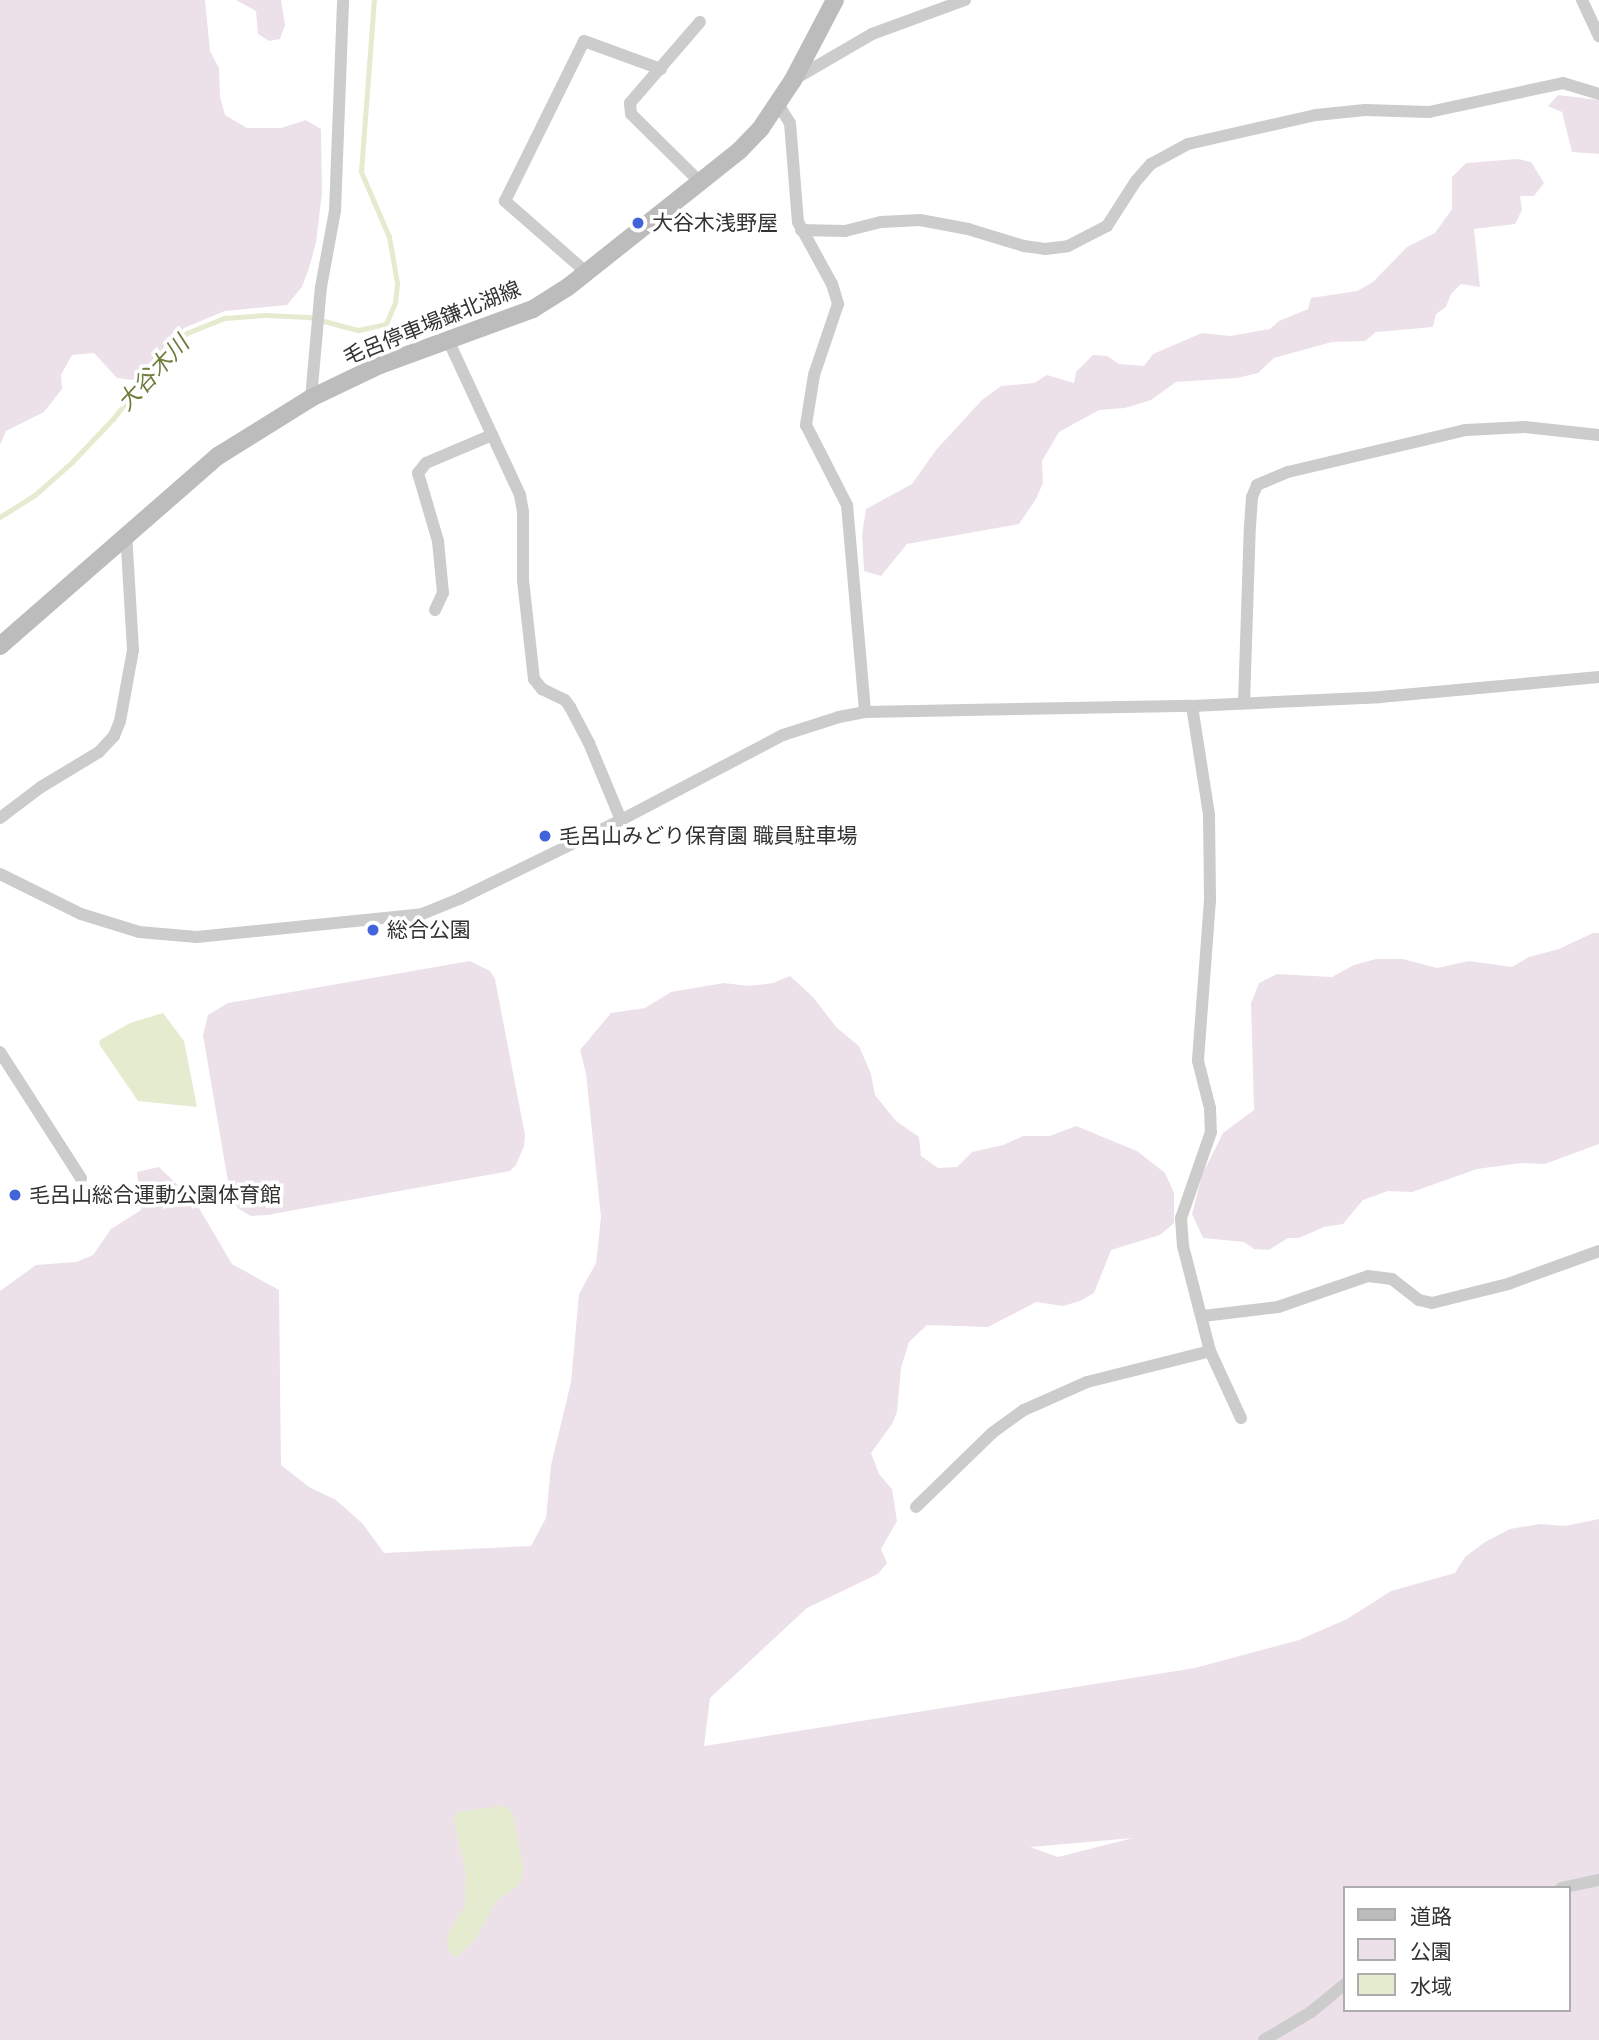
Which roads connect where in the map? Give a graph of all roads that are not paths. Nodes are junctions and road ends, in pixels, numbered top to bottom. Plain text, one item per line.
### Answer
1 (343, 0) edge
2 (835, 0) edge
3 (965, 0) edge
4 (1582, 0) edge
5 (700, 22) dead end
6 (1599, 36) edge
7 (661, 69) junction
8 (793, 80) junction
9 (1599, 94) edge
10 (778, 104) junction
11 (699, 181) junction
12 (801, 230) junction
13 (586, 272) junction
14 (449, 342) junction
15 (312, 398) junction
16 (492, 435) junction
17 (1599, 435) edge
18 (126, 533) junction
19 (435, 610) dead end
20 (0, 646) edge
21 (1599, 677) edge
22 (1244, 703) junction
23 (1192, 706) junction
24 (865, 712) junction
25 (0, 818) edge
26 (621, 820) junction
27 (0, 874) edge
28 (0, 1052) edge
29 (12, 1070) junction
30 (0, 1077) edge
31 (80, 1178) dead end
32 (1599, 1251) edge
33 (1203, 1316) junction
34 (1210, 1350) junction
35 (1241, 1418) dead end
36 (916, 1507) dead end
37 (1599, 1880) edge
38 (1570, 1886) edge
39 (1344, 1985) edge
40 (1265, 2040) edge

1 - 15 street
2 - 8 main road, 毛呂停車場鎌北湖線
3 - 8 street
4 - 6 street
5 - 7 street
7 - 11 street
7 - 13 street
8 - 10 main road, 毛呂停車場鎌北湖線
9 - 12 street
10 - 11 main road, 毛呂停車場鎌北湖線
10 - 12 street
11 - 13 main road, 毛呂停車場鎌北湖線
12 - 24 street
13 - 14 main road, 毛呂停車場鎌北湖線
14 - 15 main road, 毛呂停車場鎌北湖線
14 - 16 street
15 - 18 main road, 毛呂停車場鎌北湖線
16 - 19 street
16 - 26 street
17 - 22 street
18 - 20 main road, 毛呂停車場鎌北湖線
18 - 25 street
21 - 22 street
22 - 23 street
23 - 24 street
23 - 33 street
24 - 26 street
26 - 27 street
28 - 29 street
29 - 30 street
29 - 31 street
32 - 33 street
33 - 34 street
34 - 35 street
34 - 36 street
37 - 38 street
39 - 40 street

